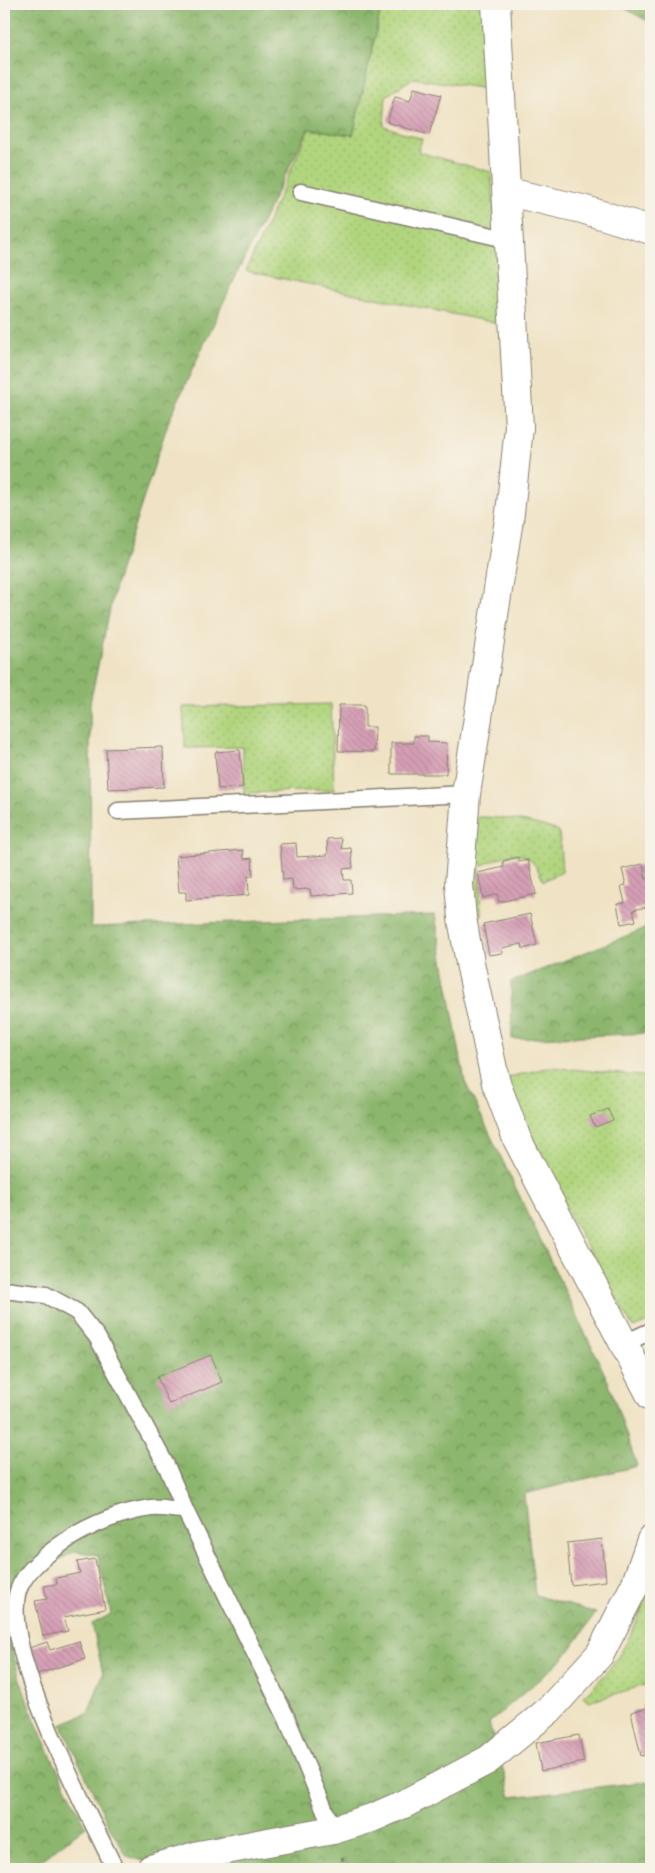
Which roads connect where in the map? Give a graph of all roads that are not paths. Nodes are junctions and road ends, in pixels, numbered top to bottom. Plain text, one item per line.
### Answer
1 (496, 4) edge
2 (301, 192) dead end
3 (508, 192) junction
4 (651, 230) edge
5 (510, 240) junction
6 (466, 794) junction
7 (118, 811) dead end
8 (4, 1290) edge
9 (651, 1332) edge
10 (625, 1343) junction
11 (651, 1396) edge
12 (185, 1510) junction
13 (651, 1540) edge
14 (334, 1830) junction
15 (116, 1869) edge
16 (151, 1869) edge

1 - 3 street
2 - 5 lane
3 - 4 street
3 - 5 street
5 - 6 street
6 - 7 lane
6 - 10 street
8 - 12 lane
9 - 10 lane
10 - 11 street
12 - 14 lane
12 - 15 lane
13 - 14 street
14 - 16 street

